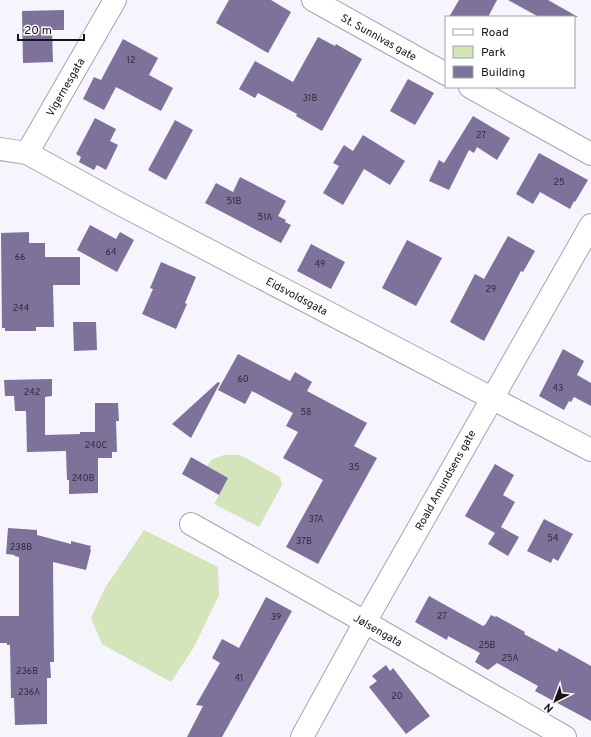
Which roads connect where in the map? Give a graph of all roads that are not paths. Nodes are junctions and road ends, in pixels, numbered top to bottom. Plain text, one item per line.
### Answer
1 (115, 0) edge
2 (313, 0) edge
3 (445, 73) edge
4 (472, 88) edge
5 (0, 149) edge
6 (27, 153) junction
7 (591, 154) edge
8 (591, 225) edge
9 (492, 397) junction
10 (591, 450) edge
11 (191, 524) dead end
12 (365, 622) junction
13 (302, 737) edge
14 (565, 737) edge

1 - 6 street, Vigernesgata
2 - 3 street, St. Sunnivas gate
4 - 7 street
5 - 6 street, Eidsvoldsgata
6 - 9 street, Eidsvoldsgata
8 - 9 street, Roald Amundsens gate
9 - 10 street, Eidsvoldsgata
9 - 12 street, Roald Amundsens gate
11 - 12 street, Jølsengata
12 - 13 street, Roald Amundsens gate
12 - 14 street, Jølsengata

